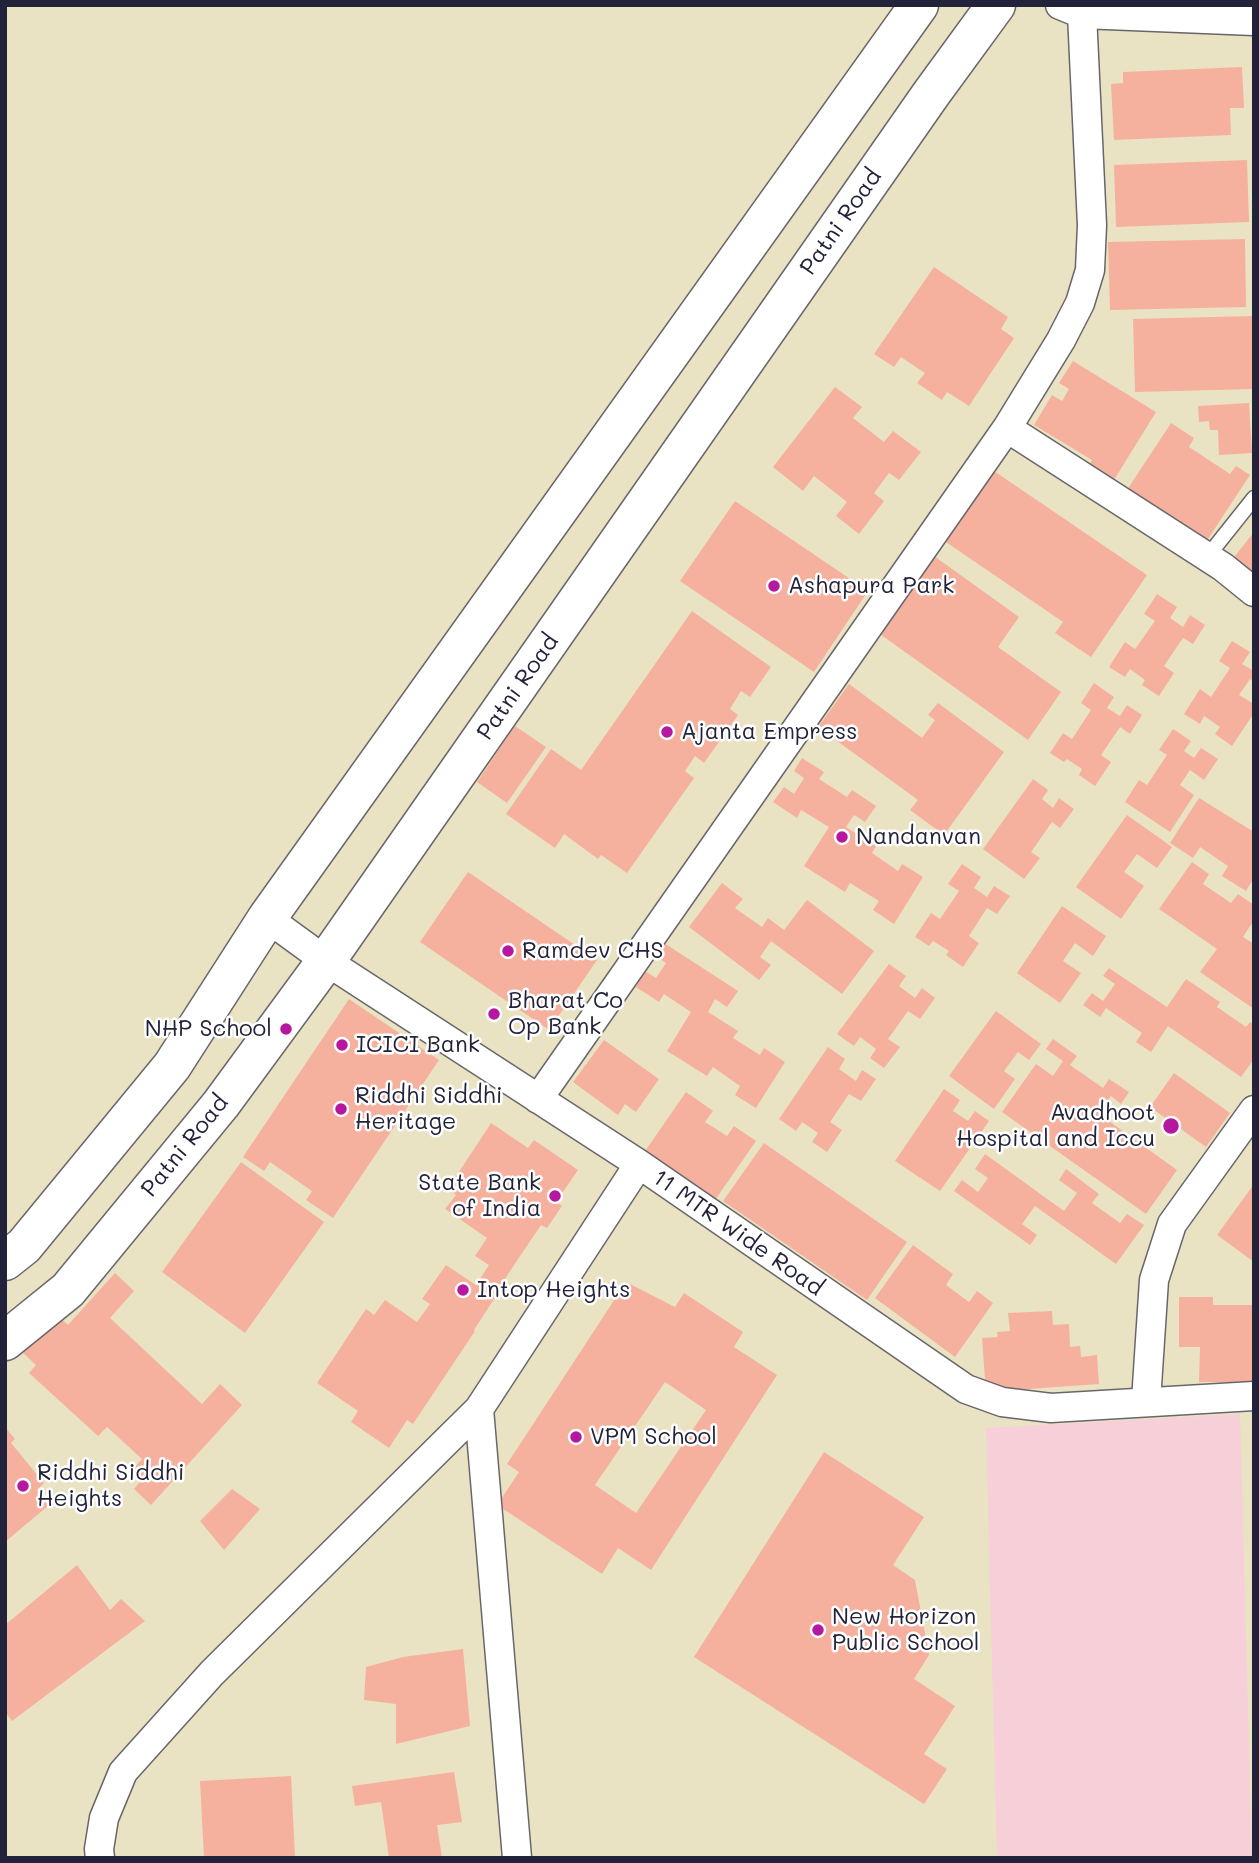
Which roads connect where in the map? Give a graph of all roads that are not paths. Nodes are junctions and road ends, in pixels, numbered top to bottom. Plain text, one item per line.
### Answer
1 (919, 5) edge
2 (996, 5) edge
3 (1071, 10) edge
4 (1254, 21) edge
5 (1007, 428) junction
6 (1254, 498) edge
7 (1208, 557) junction
8 (1254, 592) edge
9 (267, 918) junction
10 (326, 961) junction
11 (538, 1099) junction
12 (1254, 1110) edge
13 (639, 1164) junction
14 (5, 1261) edge
15 (5, 1341) edge
16 (1254, 1396) edge
17 (1146, 1401) junction
18 (479, 1409) junction
19 (100, 1858) edge
20 (517, 1858) edge

1 - 9 main road
2 - 10 main road, Patni Road
3 - 4 street
3 - 5 street
5 - 7 street
5 - 11 street
6 - 7 lane
7 - 8 street
9 - 10 street, 11 MTR Wide Road
9 - 14 main road
10 - 11 street, 11 MTR Wide Road
10 - 15 main road, Patni Road
11 - 13 street, 11 MTR Wide Road
12 - 17 street
13 - 17 street, 11 MTR Wide Road
13 - 18 street
16 - 17 street, 11 MTR Wide Road
18 - 19 street
18 - 20 street

